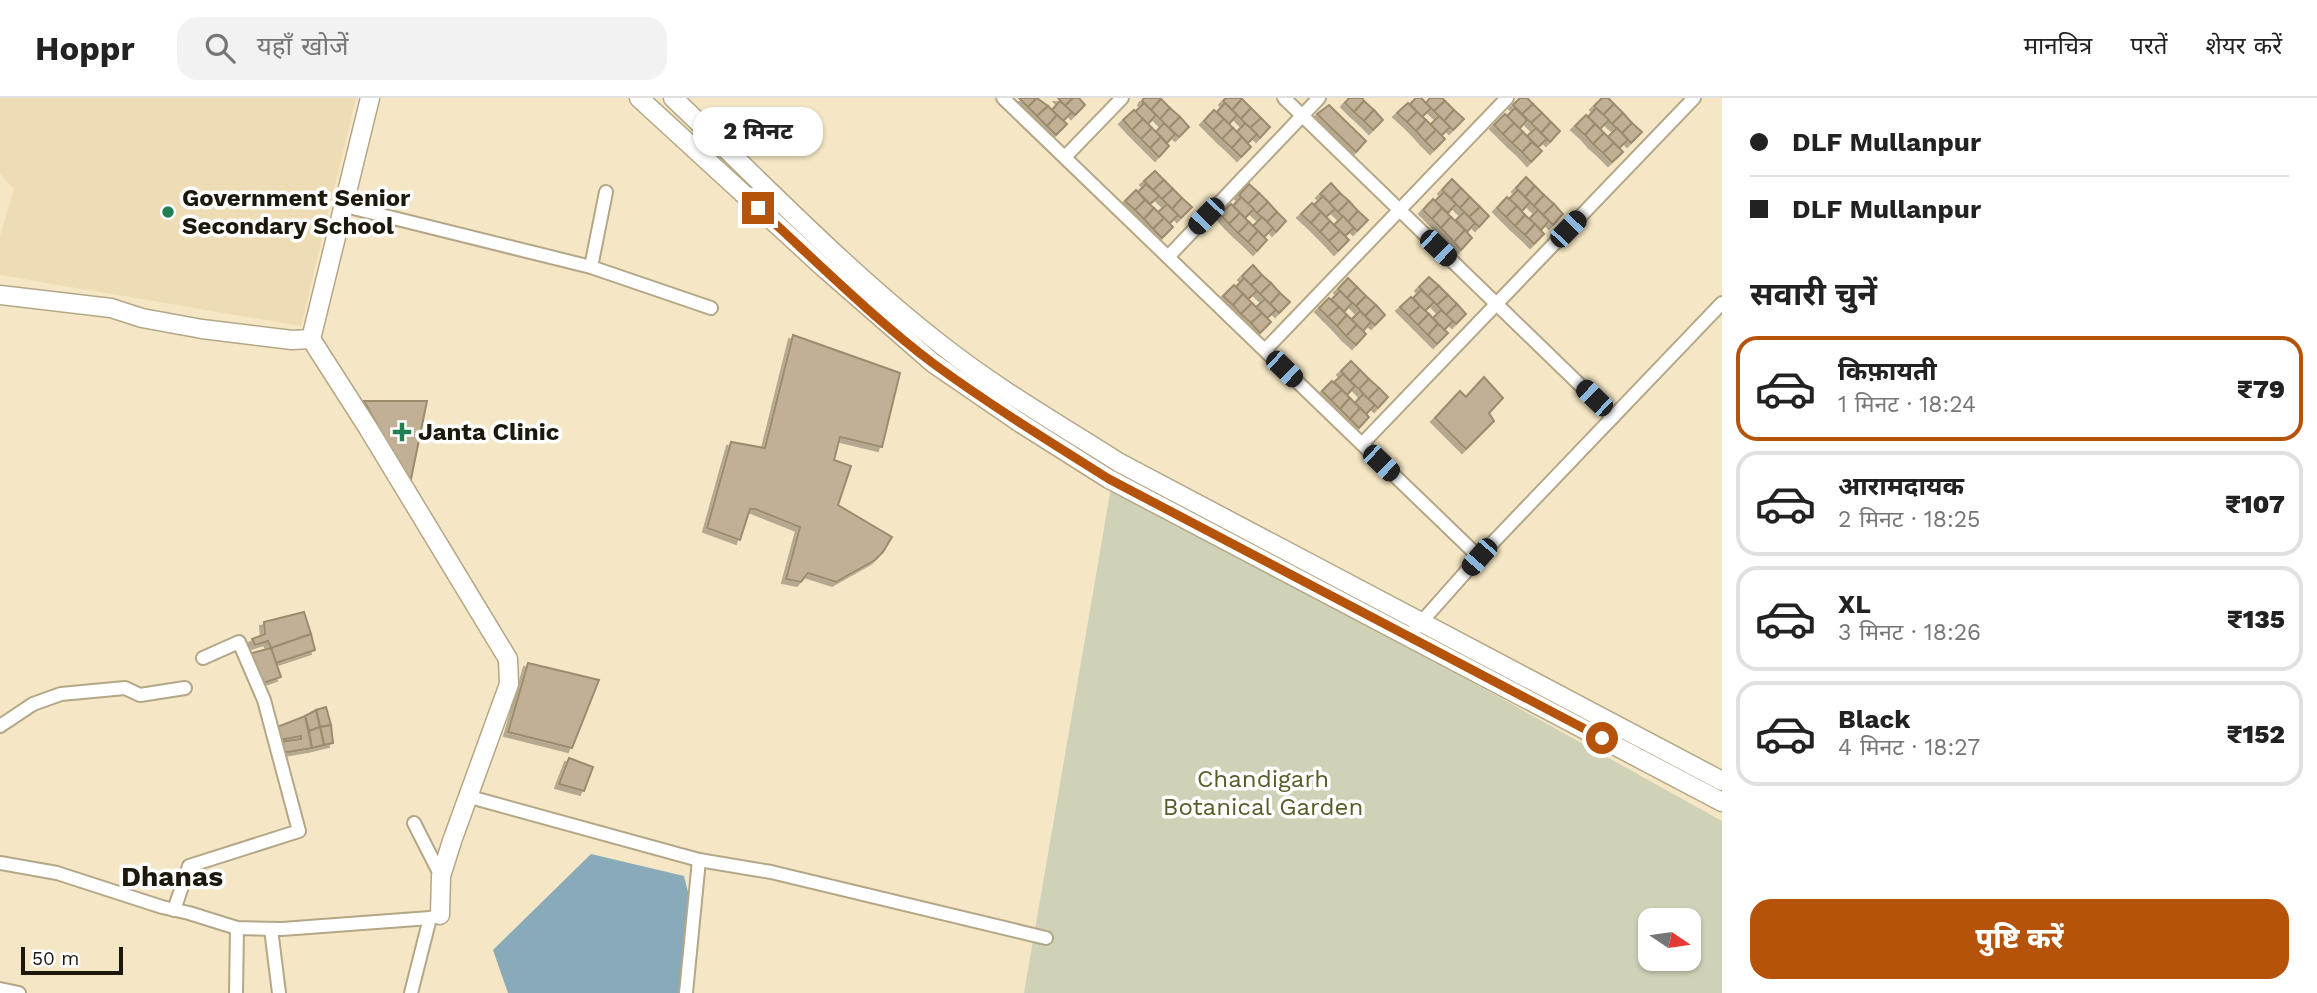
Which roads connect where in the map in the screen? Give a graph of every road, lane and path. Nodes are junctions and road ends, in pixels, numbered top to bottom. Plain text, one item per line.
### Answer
1 (370, 98) edge
2 (639, 98) edge
3 (673, 98) edge
4 (1003, 98) edge
5 (1122, 98) edge
6 (1284, 98) edge
7 (1319, 98) edge
8 (1507, 98) edge
9 (1694, 98) edge
10 (1302, 116) junction
11 (1065, 157) junction
12 (606, 192) dead end
13 (345, 206) junction
14 (1399, 210) junction
15 (1168, 257) junction
16 (591, 267) junction
17 (0, 295) edge
18 (1722, 303) edge
19 (1497, 304) junction
20 (710, 308) dead end
21 (311, 339) junction
22 (1265, 351) junction
23 (1613, 417) junction
24 (1362, 444) junction
25 (1479, 557) junction
26 (1422, 621) junction
27 (1409, 636) junction
28 (203, 658) dead end
29 (185, 688) dead end
30 (0, 726) edge
31 (1722, 780) edge
32 (470, 797) junction
33 (1722, 802) edge
34 (414, 823) dead end
35 (699, 860) junction
36 (0, 863) edge
37 (441, 876) junction
38 (174, 910) junction
39 (435, 916) junction
40 (237, 928) junction
41 (271, 929) junction
42 (1046, 938) dead end
43 (0, 989) edge
44 (19, 993) edge
45 (236, 993) edge
46 (279, 993) edge
47 (411, 993) edge
48 (686, 993) edge

1 - 13 main road
2 - 27 main road
3 - 26 main road
4 - 11 street
5 - 11 street
6 - 10 street
7 - 10 street
8 - 14 street
9 - 19 street
10 - 14 street
10 - 15 street
11 - 15 street
12 - 16 street
13 - 16 street
13 - 21 main road
14 - 19 street
14 - 22 street
15 - 22 street
16 - 20 street
17 - 21 main road
18 - 23 street
19 - 23 street
19 - 24 street
21 - 32 main road
22 - 24 street
23 - 25 street
24 - 25 street
25 - 26 street
26 - 27 street
26 - 31 main road
27 - 33 main road
28 - 38 street
29 - 30 street
32 - 35 street
32 - 37 main road
34 - 37 street
35 - 42 street
35 - 48 street
36 - 38 street
37 - 39 main road
38 - 40 street
39 - 41 street
39 - 47 street
40 - 41 street
40 - 45 street
41 - 46 street
43 - 44 street

